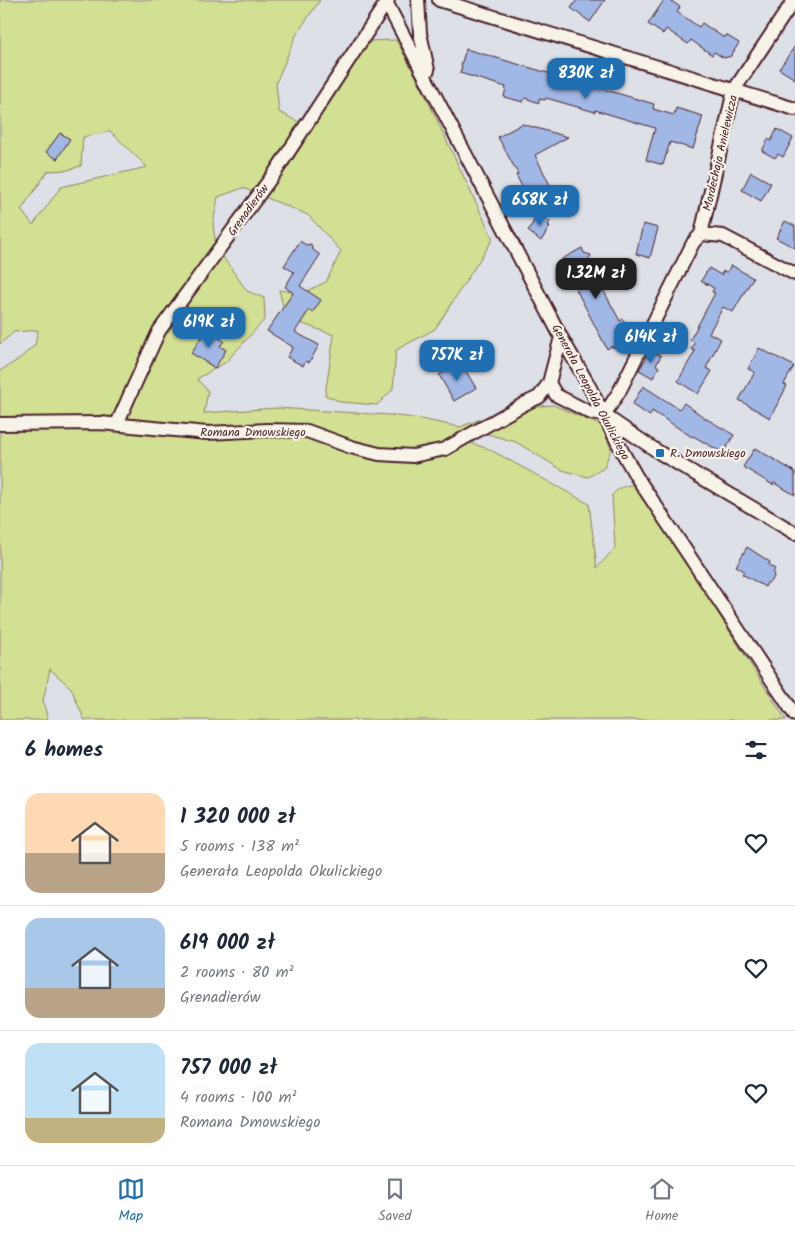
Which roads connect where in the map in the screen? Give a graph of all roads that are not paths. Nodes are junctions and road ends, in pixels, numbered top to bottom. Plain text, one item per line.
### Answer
1 (418, 0) edge
2 (439, 0) edge
3 (794, 0) edge
4 (387, 1) edge
5 (431, 85) junction
6 (734, 90) junction
7 (795, 109) edge
8 (701, 234) junction
9 (795, 274) edge
10 (562, 337) junction
11 (549, 382) junction
12 (604, 415) junction
13 (0, 424) edge
14 (117, 424) junction
15 (795, 533) edge
16 (795, 715) edge

1 - 5 street
2 - 6 street
3 - 6 street, Mordechaja Anielewicza
4 - 5 street, Generała Leopolda Okulickiego
4 - 14 street, Grenadierów
5 - 10 street, Generała Leopolda Okulickiego
6 - 7 street
6 - 8 street, Mordechaja Anielewicza
8 - 9 street
8 - 12 street, Mordechaja Anielewicza
10 - 11 street
10 - 12 street, Generała Leopolda Okulickiego
11 - 12 street
11 - 14 street, Romana Dmowskiego
12 - 15 street
12 - 16 street, Generała Leopolda Okulickiego
13 - 14 street, Romana Dmowskiego

